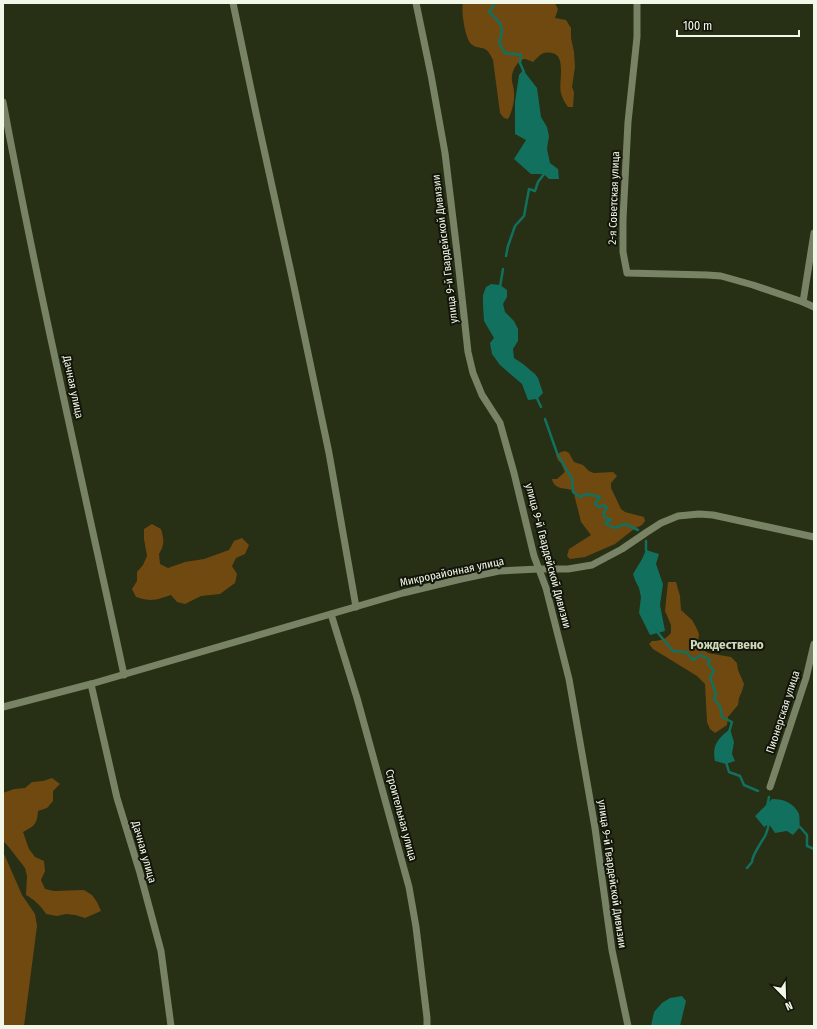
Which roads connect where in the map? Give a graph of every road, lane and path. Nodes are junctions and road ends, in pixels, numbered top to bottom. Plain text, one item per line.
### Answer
1 (233, 3) edge
2 (416, 3) edge
3 (637, 3) edge
4 (3, 102) edge
5 (814, 233) edge
6 (803, 302) junction
7 (814, 307) edge
8 (814, 537) edge
9 (539, 569) junction
10 (356, 606) junction
11 (331, 614) junction
12 (814, 644) edge
13 (124, 675) junction
14 (91, 684) junction
15 (3, 707) edge
16 (770, 786) dead end
17 (170, 1026) edge
18 (427, 1026) edge
19 (628, 1026) edge

1 - 10 street
2 - 9 street, улица 9-й Гвардейской Дивизии
3 - 6 street, 2-я Советская улица
4 - 13 street, Дачная улица
5 - 6 street
6 - 7 street, 2-я Советская улица
8 - 9 street, Микрорайонная улица
9 - 10 street, Микрорайонная улица
9 - 19 street, улица 9-й Гвардейской Дивизии
10 - 11 street, Микрорайонная улица
11 - 13 street, Микрорайонная улица
11 - 18 street, Строительная улица
12 - 16 street, Пионерская улица
13 - 14 street, Микрорайонная улица
14 - 15 street, Микрорайонная улица
14 - 17 street, Дачная улица

